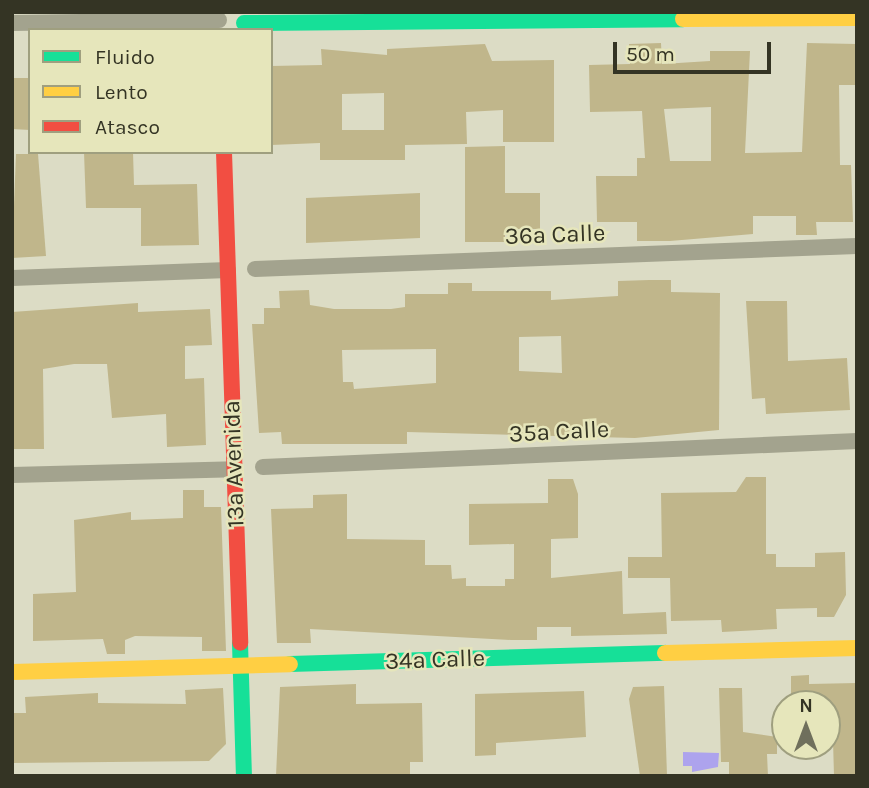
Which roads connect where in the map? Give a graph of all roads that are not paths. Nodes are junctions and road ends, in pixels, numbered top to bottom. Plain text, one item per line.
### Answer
1 (857, 18) edge
2 (219, 21) edge
3 (12, 23) edge
4 (244, 23) dead end
5 (224, 154) edge
6 (857, 246) edge
7 (255, 269) dead end
8 (228, 270) junction
9 (12, 278) edge
10 (857, 441) edge
11 (263, 467) dead end
12 (234, 469) junction
13 (12, 475) edge
14 (857, 648) edge
15 (240, 666) junction
16 (12, 672) edge
17 (244, 776) edge

1 - 4 street
2 - 3 street
5 - 8 street, 13a Avenida
6 - 7 street, 36a Calle
8 - 9 street
8 - 12 street, 13a Avenida
10 - 11 street, 35a Calle
12 - 13 street
12 - 15 street, 13a Avenida
14 - 15 street, 34a Calle
15 - 16 street, 34a Calle
15 - 17 street, 13a Avenida

